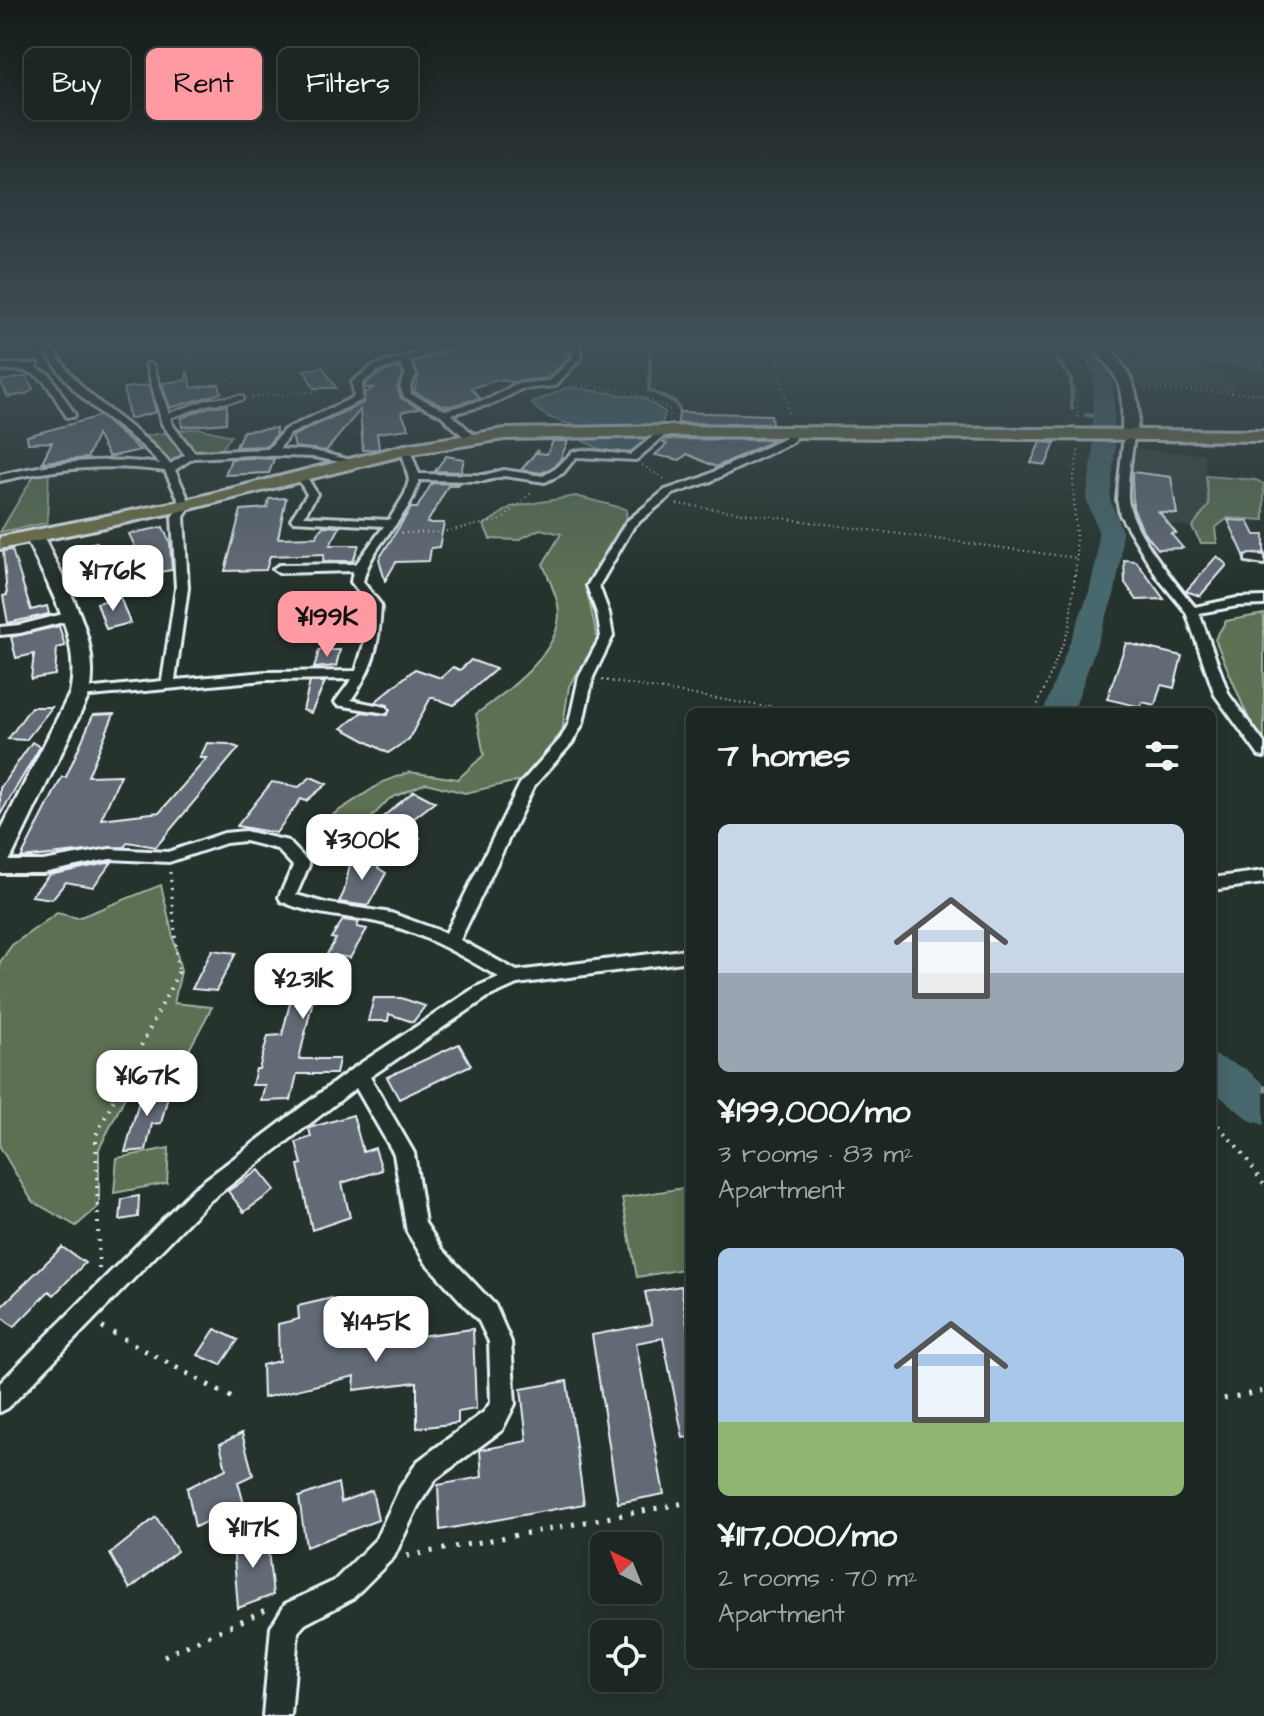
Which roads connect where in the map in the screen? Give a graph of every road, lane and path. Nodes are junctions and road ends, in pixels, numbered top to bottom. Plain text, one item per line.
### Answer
1 (120, 423) edge
2 (166, 423) edge
3 (306, 423) edge
4 (455, 423) edge
5 (670, 423) edge
6 (790, 423) edge
7 (1078, 423) edge
8 (1128, 423) edge
9 (665, 431) junction
10 (792, 432) junction
11 (1078, 434) junction
12 (1127, 435) junction
13 (1264, 436) edge
14 (470, 437) junction
15 (405, 450) junction
16 (270, 453) junction
17 (191, 455) junction
18 (632, 458) junction
19 (351, 463) junction
20 (169, 469) junction
21 (301, 476) junction
22 (415, 477) junction
23 (0, 478) edge
24 (545, 479) junction
25 (678, 488) junction
26 (657, 502) junction
27 (186, 505) junction
28 (389, 528) junction
29 (35, 538) junction
30 (0, 543) edge
31 (1077, 558) junction
32 (1250, 559) dead end
33 (1264, 560) edge
34 (358, 567) junction
35 (279, 569) dead end
36 (1264, 601) edge
37 (1192, 611) junction
38 (71, 616) junction
39 (0, 631) edge
40 (362, 675) junction
41 (586, 677) junction
42 (168, 685) junction
43 (80, 693) junction
44 (772, 708) edge
45 (1037, 708) edge
46 (381, 710) dead end
47 (1264, 753) edge
48 (0, 856) edge
49 (169, 857) junction
50 (0, 867) edge
51 (1264, 877) edge
52 (1216, 883) edge
53 (450, 942) junction
54 (686, 956) edge
55 (515, 978) junction
56 (359, 1075) junction
57 (1216, 1123) edge
58 (1264, 1185) edge
59 (99, 1297) junction
60 (81, 1316) junction
61 (1264, 1391) edge
62 (232, 1398) dead end
63 (0, 1400) edge
64 (1216, 1400) edge
65 (686, 1503) edge
66 (385, 1548) junction
67 (285, 1627) junction
68 (164, 1656) dead end
69 (277, 1716) edge

1 - 20 street
2 - 17 street
3 - 16 street
4 - 14 street
5 - 9 path
6 - 10 path
7 - 11 path
8 - 12 main road
9 - 10 main road
9 - 14 main road
9 - 18 street
10 - 11 main road
10 - 25 street
11 - 12 main road
11 - 31 path
12 - 13 main road
12 - 37 street
14 - 15 main road
15 - 19 main road
15 - 22 street
16 - 17 street
16 - 19 street
17 - 20 street
18 - 24 street
18 - 25 path
19 - 21 main road
20 - 23 street
20 - 27 street
21 - 27 main road
21 - 28 street
22 - 24 street
22 - 28 street
24 - 28 path
25 - 26 street
26 - 31 path
26 - 41 street
27 - 29 main road
27 - 42 street
28 - 34 street
29 - 30 main road
29 - 38 main road
31 - 45 path
32 - 33 street
34 - 35 street
34 - 40 street
36 - 37 street
37 - 47 street
38 - 39 street
38 - 43 main road
40 - 42 street
40 - 46 street
41 - 44 path
41 - 53 street
42 - 43 street
43 - 48 main road
49 - 50 street
49 - 53 street
49 - 59 path
51 - 52 street
53 - 55 street
54 - 55 street
55 - 56 street
56 - 59 street
56 - 66 street
57 - 58 path
59 - 60 street
60 - 62 path
60 - 63 street
61 - 64 path
65 - 66 path
66 - 67 street
67 - 68 path
67 - 69 street

